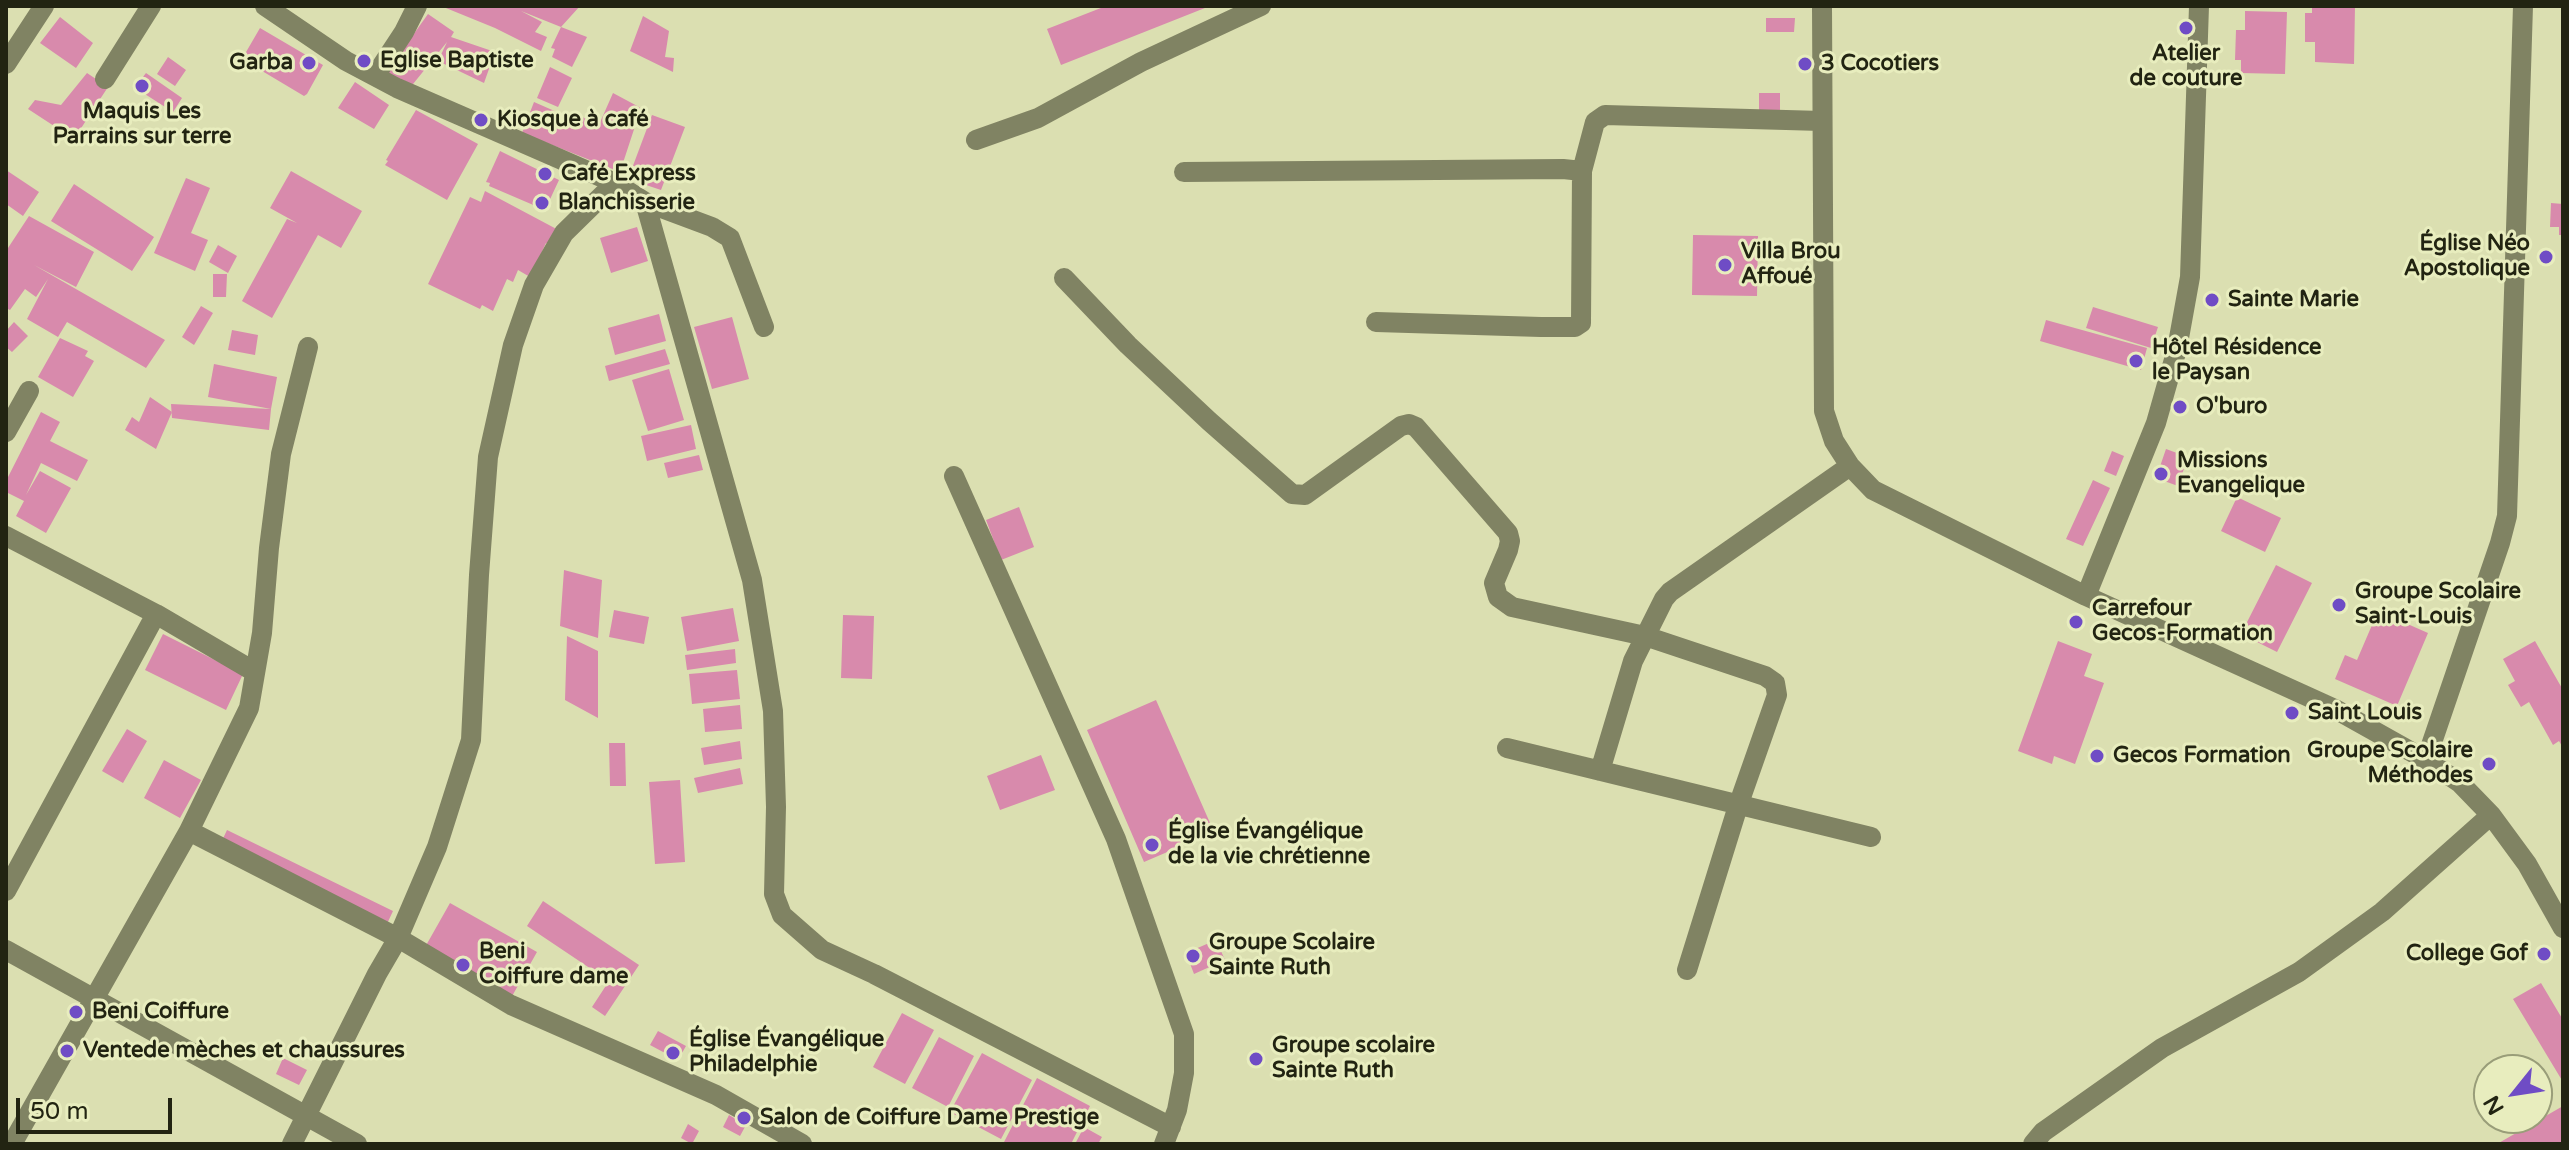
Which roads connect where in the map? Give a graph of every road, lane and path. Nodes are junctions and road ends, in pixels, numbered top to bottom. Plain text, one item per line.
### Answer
1 (44, 6) edge
2 (151, 6) edge
3 (265, 6) edge
4 (417, 6) edge
5 (1261, 6) edge
6 (1822, 6) edge
7 (2199, 6) edge
8 (2523, 6) edge
9 (6, 64) edge
10 (375, 76) junction
11 (105, 79) dead end
12 (1822, 121) junction
13 (976, 140) dead end
14 (1582, 171) junction
15 (1184, 172) dead end
16 (615, 183) junction
17 (645, 202) junction
18 (1064, 278) dead end
19 (1376, 322) dead end
20 (764, 327) dead end
21 (308, 347) dead end
22 (29, 391) dead end
23 (6, 432) edge
24 (1850, 466) junction
25 (954, 476) dead end
26 (6, 536) edge
27 (2086, 596) junction
28 (156, 614) junction
29 (1645, 636) junction
30 (255, 672) junction
31 (1507, 748) dead end
32 (2426, 760) junction
33 (1600, 771) junction
34 (1738, 806) junction
35 (2491, 815) junction
36 (189, 831) junction
37 (1871, 837) dead end
38 (6, 891) edge
39 (2563, 928) edge
40 (398, 938) junction
41 (6, 950) edge
42 (1687, 970) dead end
43 (96, 998) junction
44 (306, 1117) junction
45 (1167, 1135) edge
46 (12, 1144) edge
47 (292, 1144) edge
48 (357, 1144) edge
49 (802, 1144) edge
50 (2033, 1144) edge

1 - 9 street
2 - 11 street
3 - 10 street
4 - 10 street
5 - 13 street
6 - 12 street
7 - 27 street
8 - 32 street
10 - 16 street
12 - 14 street
12 - 24 street
14 - 15 street
14 - 19 street
16 - 17 street
16 - 40 street
17 - 20 street
17 - 45 street
18 - 29 street
21 - 30 street
22 - 23 street
24 - 27 street
24 - 29 street
25 - 45 street
26 - 28 street
27 - 32 street
28 - 30 street
28 - 38 street
29 - 33 street
29 - 34 street
30 - 36 street
31 - 33 street
32 - 35 street
33 - 34 street
34 - 37 street
34 - 42 street
35 - 39 street
35 - 50 street
36 - 40 street
36 - 43 street
40 - 44 street
40 - 49 street
41 - 43 street
43 - 44 street
43 - 46 street
44 - 47 street
44 - 48 street

